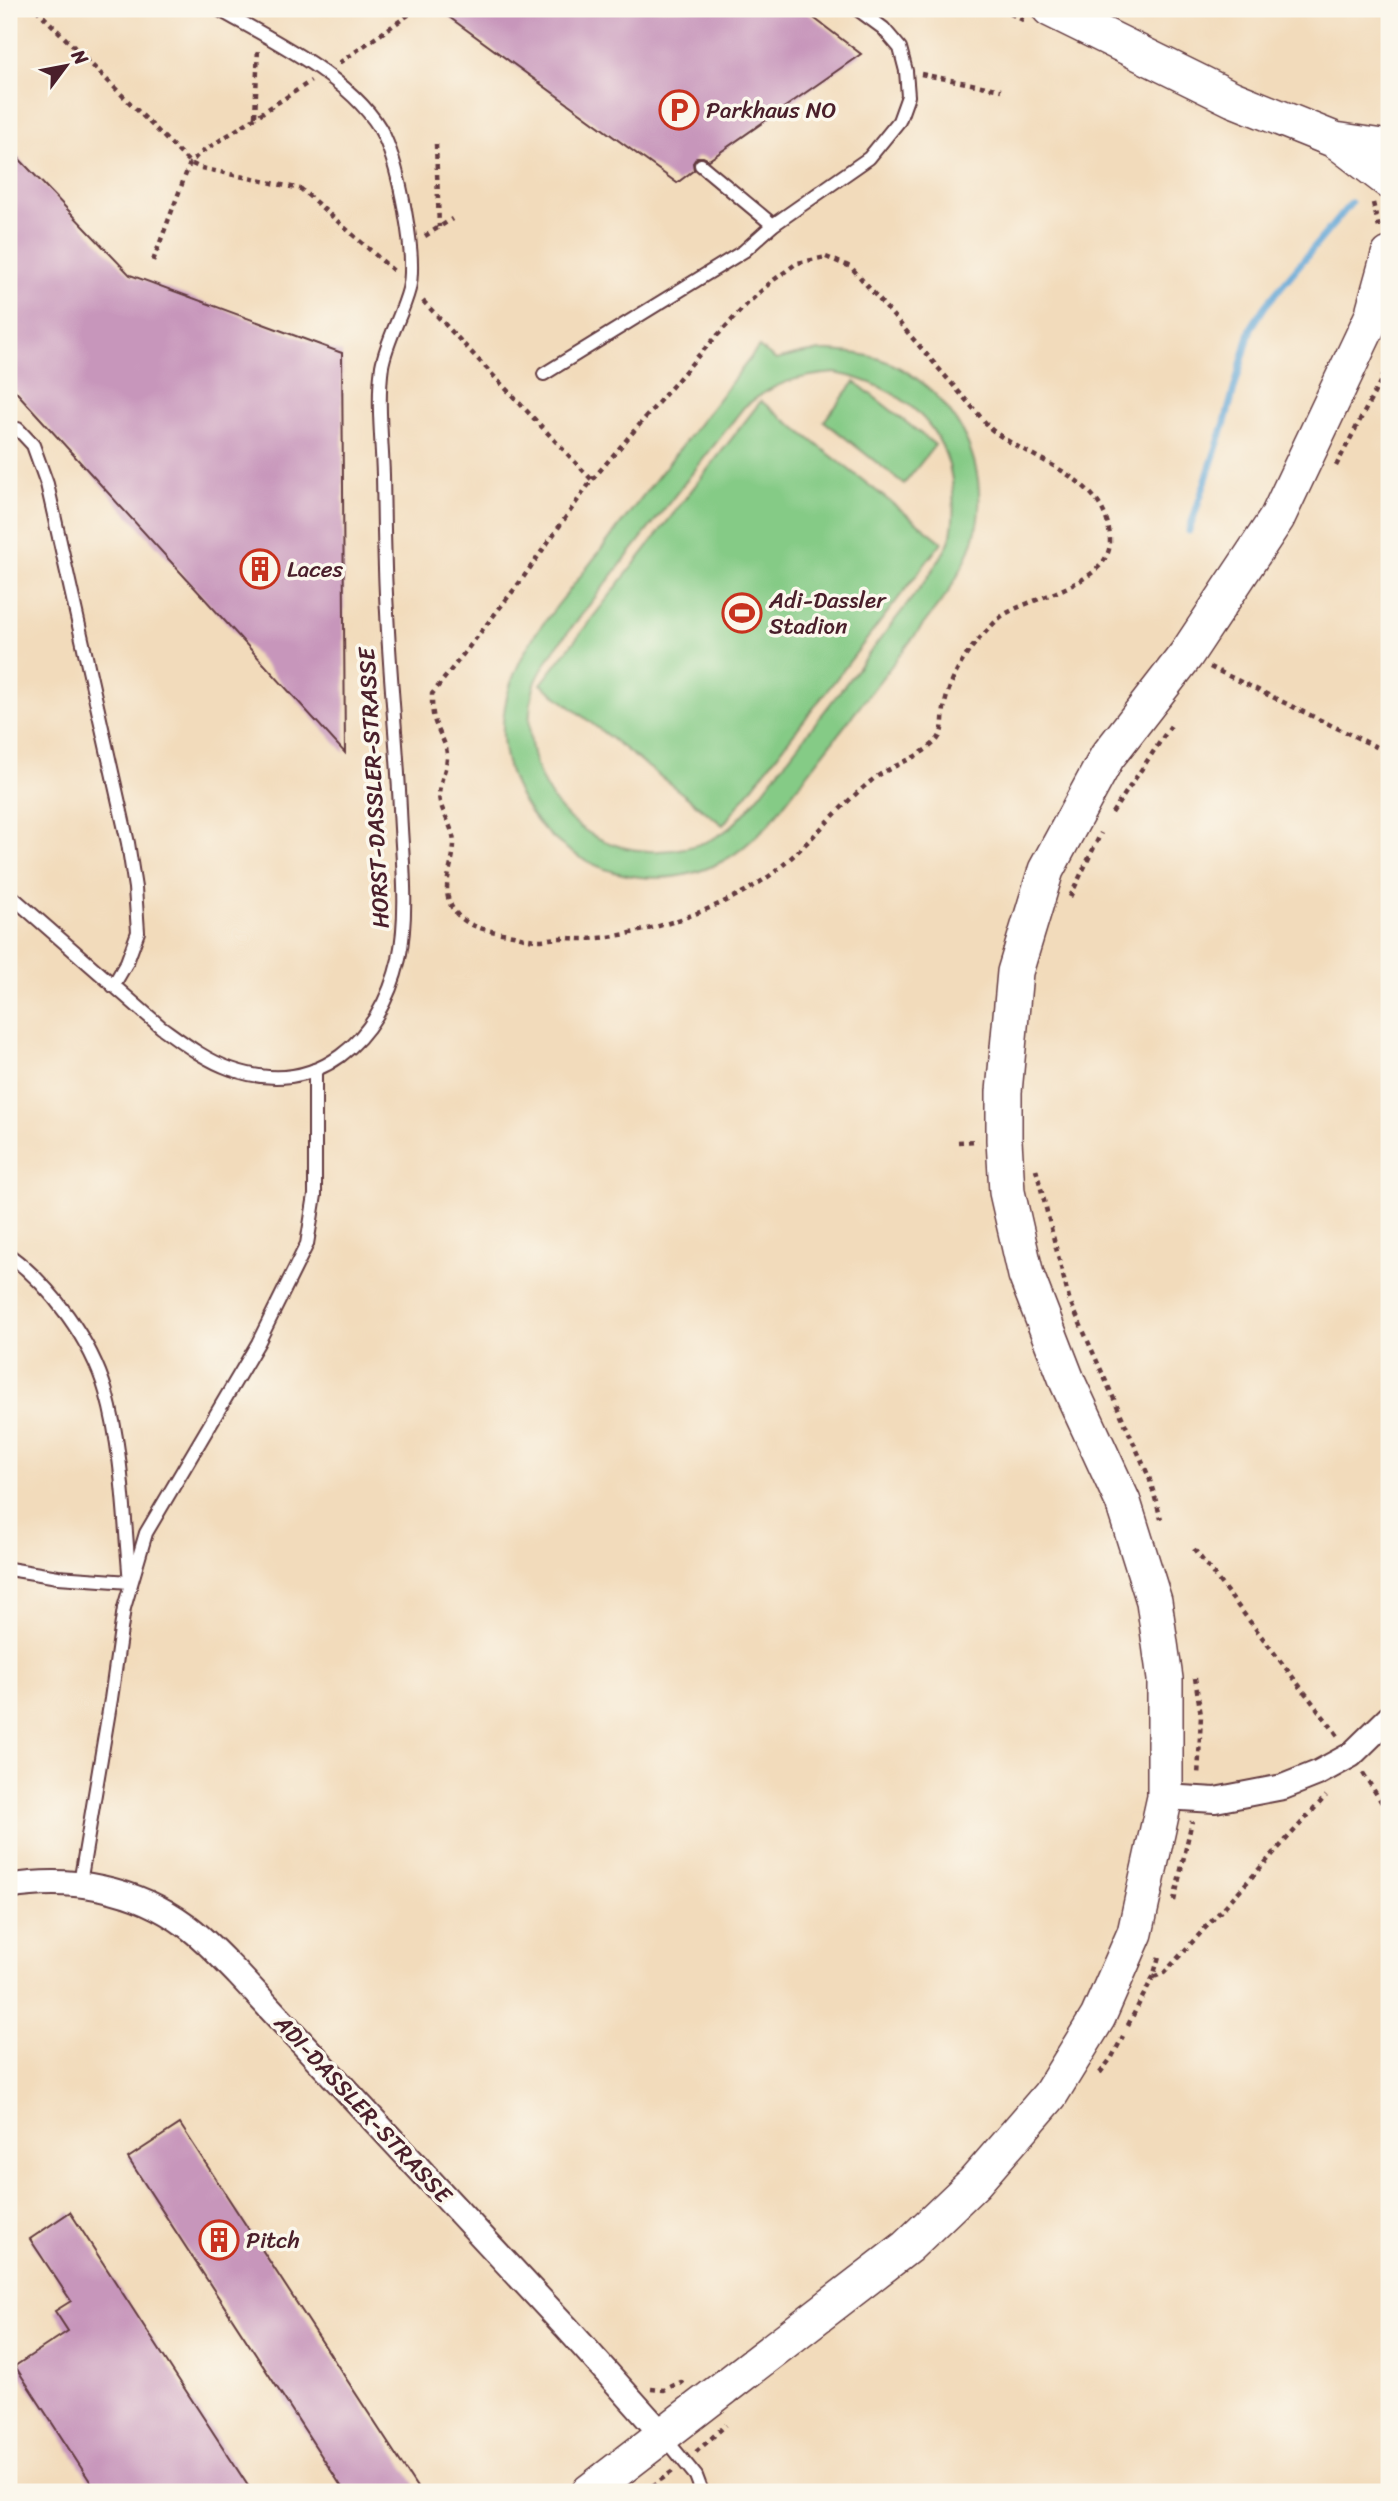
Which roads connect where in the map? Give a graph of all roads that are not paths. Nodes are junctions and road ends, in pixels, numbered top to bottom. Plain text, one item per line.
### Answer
1 (218, 9) edge
2 (858, 9) edge
3 (1051, 9) edge
4 (1335, 140) junction
5 (1389, 148) edge
6 (701, 165) dead end
7 (1389, 181) edge
8 (773, 225) junction
9 (1389, 255) edge
10 (1381, 303) edge
11 (544, 374) dead end
12 (18, 429) dead end
13 (9, 894) edge
14 (113, 986) junction
15 (316, 1070) junction
16 (9, 1255) edge
17 (9, 1569) edge
18 (130, 1582) junction
19 (1389, 1718) edge
20 (1165, 1797) junction
21 (80, 1883) junction
22 (9, 1886) edge
23 (662, 2434) junction
24 (589, 2492) edge
25 (702, 2492) edge

1 - 15 lane, HORST-DASSLER-STRASSE
2 - 8 lane
3 - 4 street
4 - 5 street
4 - 7 street
6 - 8 lane
8 - 11 lane
9 - 10 street
10 - 20 street
12 - 14 lane
13 - 14 lane, HORST-DASSLER-STRASSE
14 - 15 lane, HORST-DASSLER-STRASSE
15 - 18 lane
16 - 18 lane
17 - 18 lane
18 - 21 lane
19 - 20 street
20 - 23 street
21 - 22 street, ADI-DASSLER-STRASSE
21 - 23 street, ADI-DASSLER-STRASSE
23 - 24 street
23 - 25 lane

